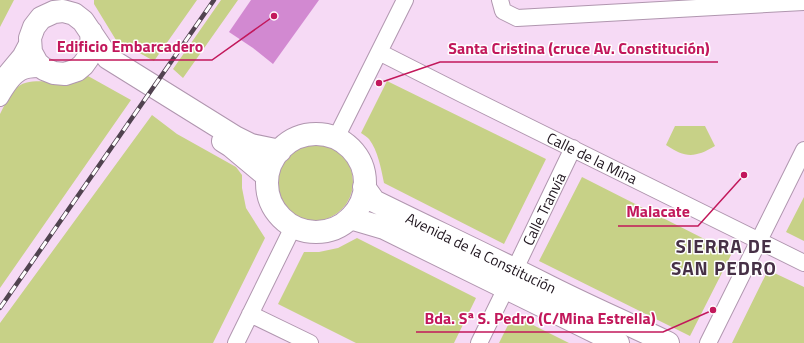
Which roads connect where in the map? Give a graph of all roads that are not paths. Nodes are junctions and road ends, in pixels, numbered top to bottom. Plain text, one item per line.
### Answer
1 (405, 0) edge
2 (500, 0) edge
3 (804, 2) edge
4 (650, 5) edge
5 (59, 6) edge
6 (85, 18) edge
7 (30, 38) junction
8 (379, 52) junction
9 (83, 65) junction
10 (44, 69) junction
11 (0, 80) edge
12 (0, 98) edge
13 (336, 138) junction
14 (573, 148) junction
15 (804, 150) edge
16 (280, 151) junction
17 (267, 176) junction
18 (364, 187) junction
19 (350, 218) junction
20 (293, 227) junction
21 (759, 241) junction
22 (804, 263) edge
23 (510, 279) junction
24 (250, 314) junction
25 (236, 343) edge
26 (310, 343) edge
27 (479, 343) edge
28 (618, 343) edge
29 (668, 343) edge
30 (708, 343) edge

1 - 8 street
2 - 4 street
3 - 4 street
5 - 6 main road
5 - 7 main road
6 - 9 main road
6 - 16 main road
7 - 10 main road
7 - 11 street
8 - 13 street
8 - 14 street, Calle de la Mina
9 - 10 main road
9 - 17 main road
10 - 12 street
13 - 16 main road
13 - 18 main road
14 - 21 street, Calle de la Mina
14 - 23 street, Calle Tranvía
15 - 21 street
16 - 17 main road
17 - 20 main road
18 - 19 main road
18 - 23 main road, Avenida de la Constitución
19 - 20 main road
19 - 23 main road, Avenida de la Constitución
20 - 24 street
21 - 22 street, Calle de la Mina
21 - 30 street
23 - 27 street, Calle Tranvía
23 - 28 main road, Avenida de la Constitución
23 - 29 main road, Avenida de la Constitución
24 - 25 street
24 - 26 street

